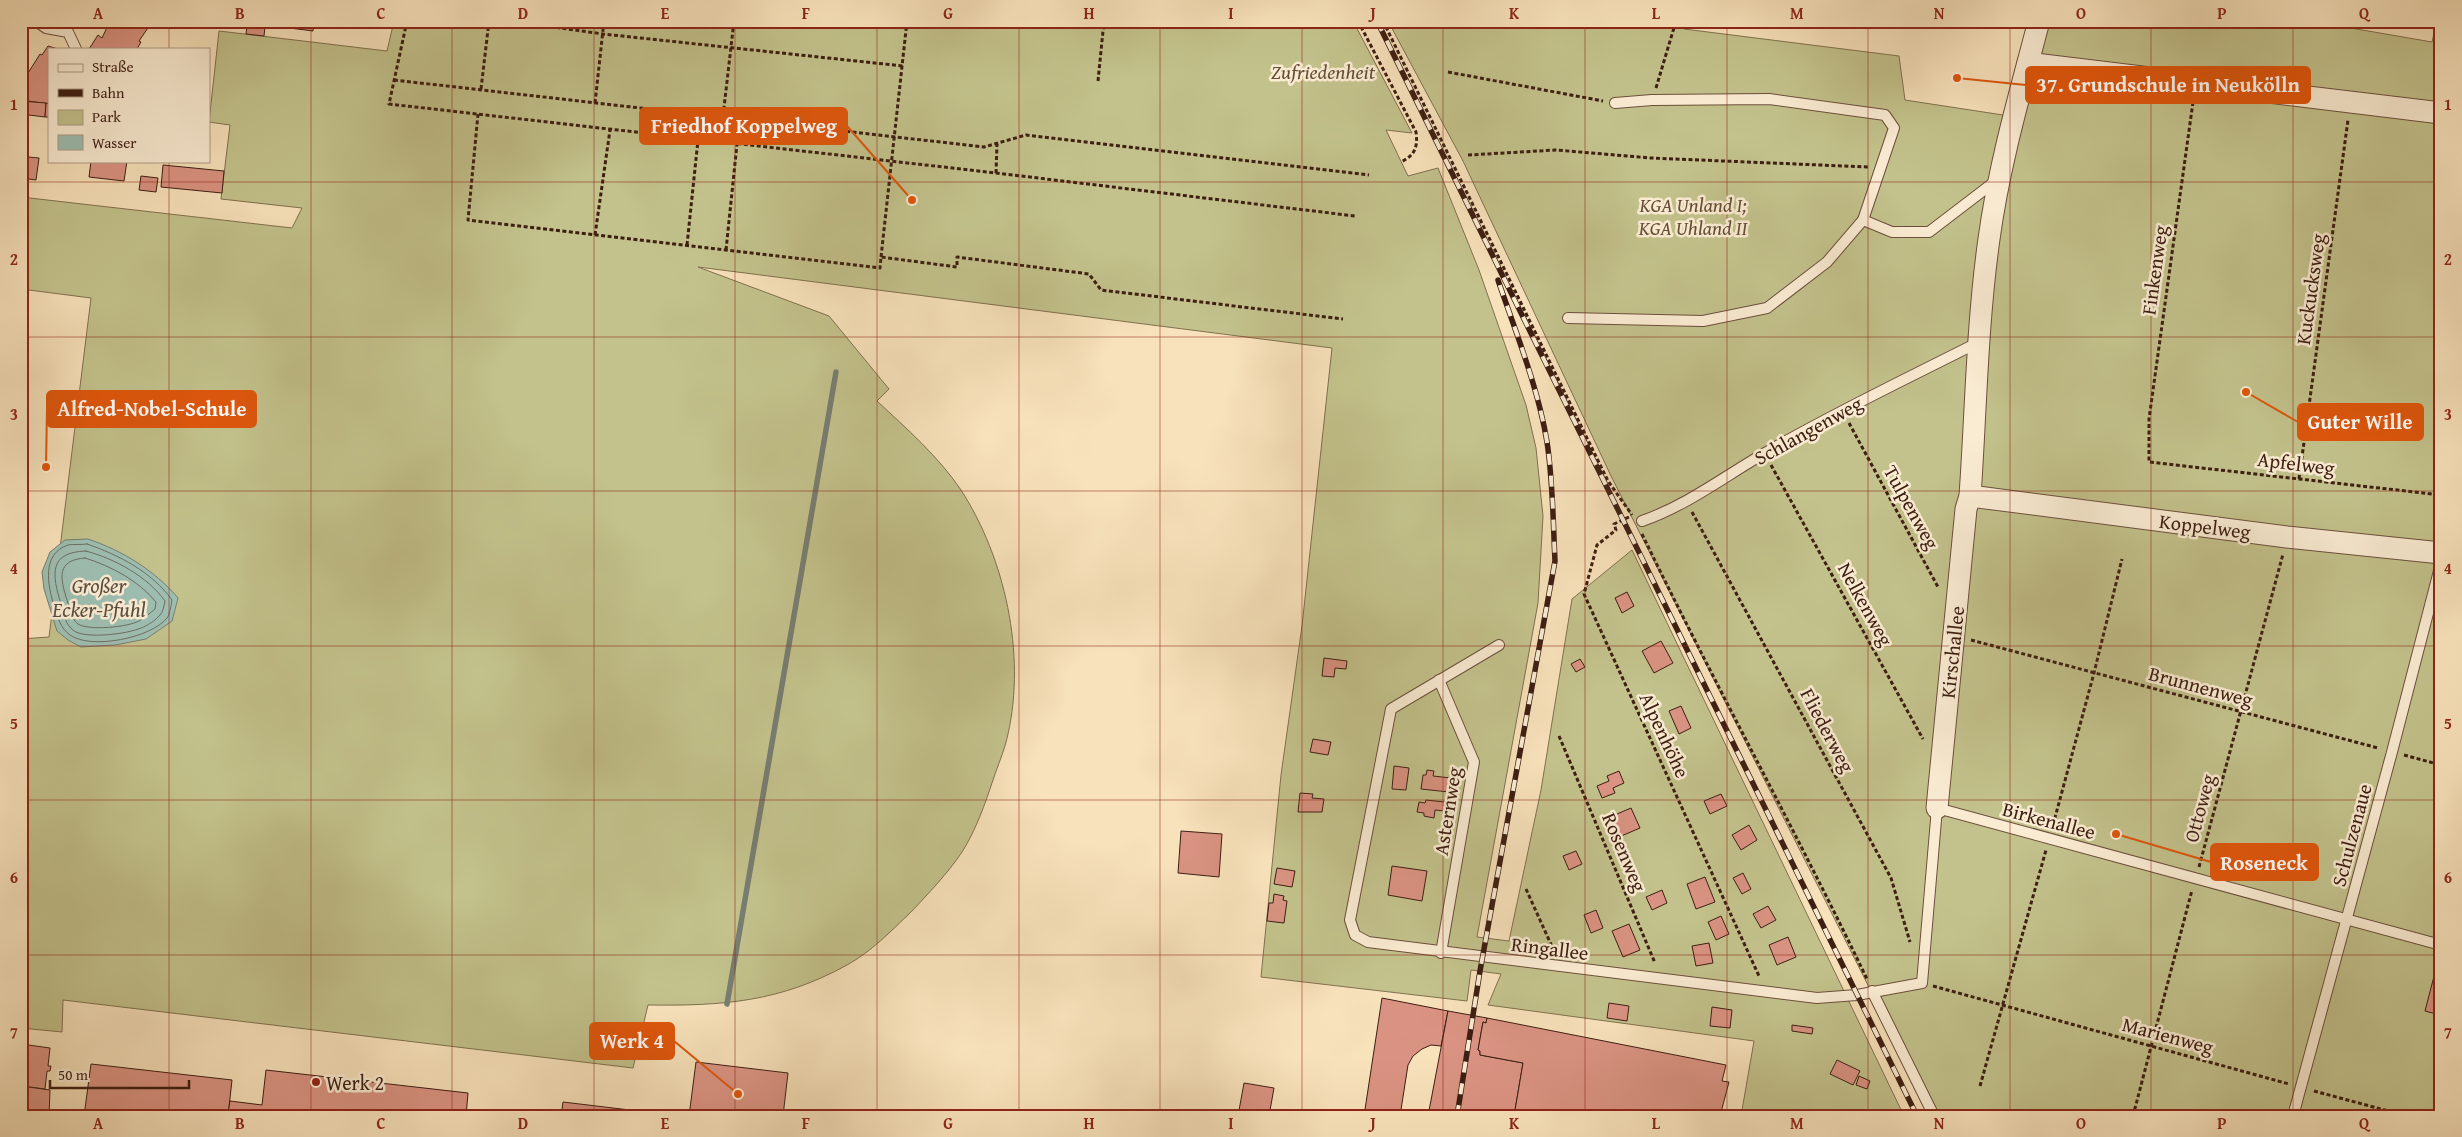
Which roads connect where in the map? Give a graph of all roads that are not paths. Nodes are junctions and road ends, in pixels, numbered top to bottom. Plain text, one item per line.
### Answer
1 (36, 21) edge
2 (2039, 21) edge
3 (76, 48) edge
4 (2028, 63) junction
5 (1615, 103) road end
6 (2441, 113) edge
7 (1999, 178) junction
8 (1863, 220) junction
9 (1568, 318) dead end
10 (1977, 343) junction
11 (1970, 496) junction
12 (1637, 519) road end
13 (2441, 553) edge
14 (2441, 563) edge
15 (1499, 645) dead end
16 (1439, 680) junction
17 (1937, 808) junction
18 (2347, 919) junction
19 (2441, 945) edge
20 (1441, 953) junction
21 (1872, 991) junction
22 (1934, 1116) edge
23 (2293, 1116) edge

1 - 3 lane
2 - 4 street
4 - 6 street
4 - 7 street
5 - 8 lane
7 - 8 lane
7 - 10 street
8 - 9 lane
10 - 11 street
10 - 12 lane, Schlangenweg
11 - 13 street, Koppelweg
11 - 17 street, Kirschallee
14 - 18 lane, Schulzenaue
15 - 16 lane, Ringallee
16 - 20 lane, Asternweg
16 - 20 lane, Ringallee
17 - 18 lane, Birkenallee
17 - 21 lane, Ringallee
18 - 19 lane, Birkenallee
18 - 23 lane, Schulzenaue
20 - 21 lane, Ringallee
21 - 22 lane

